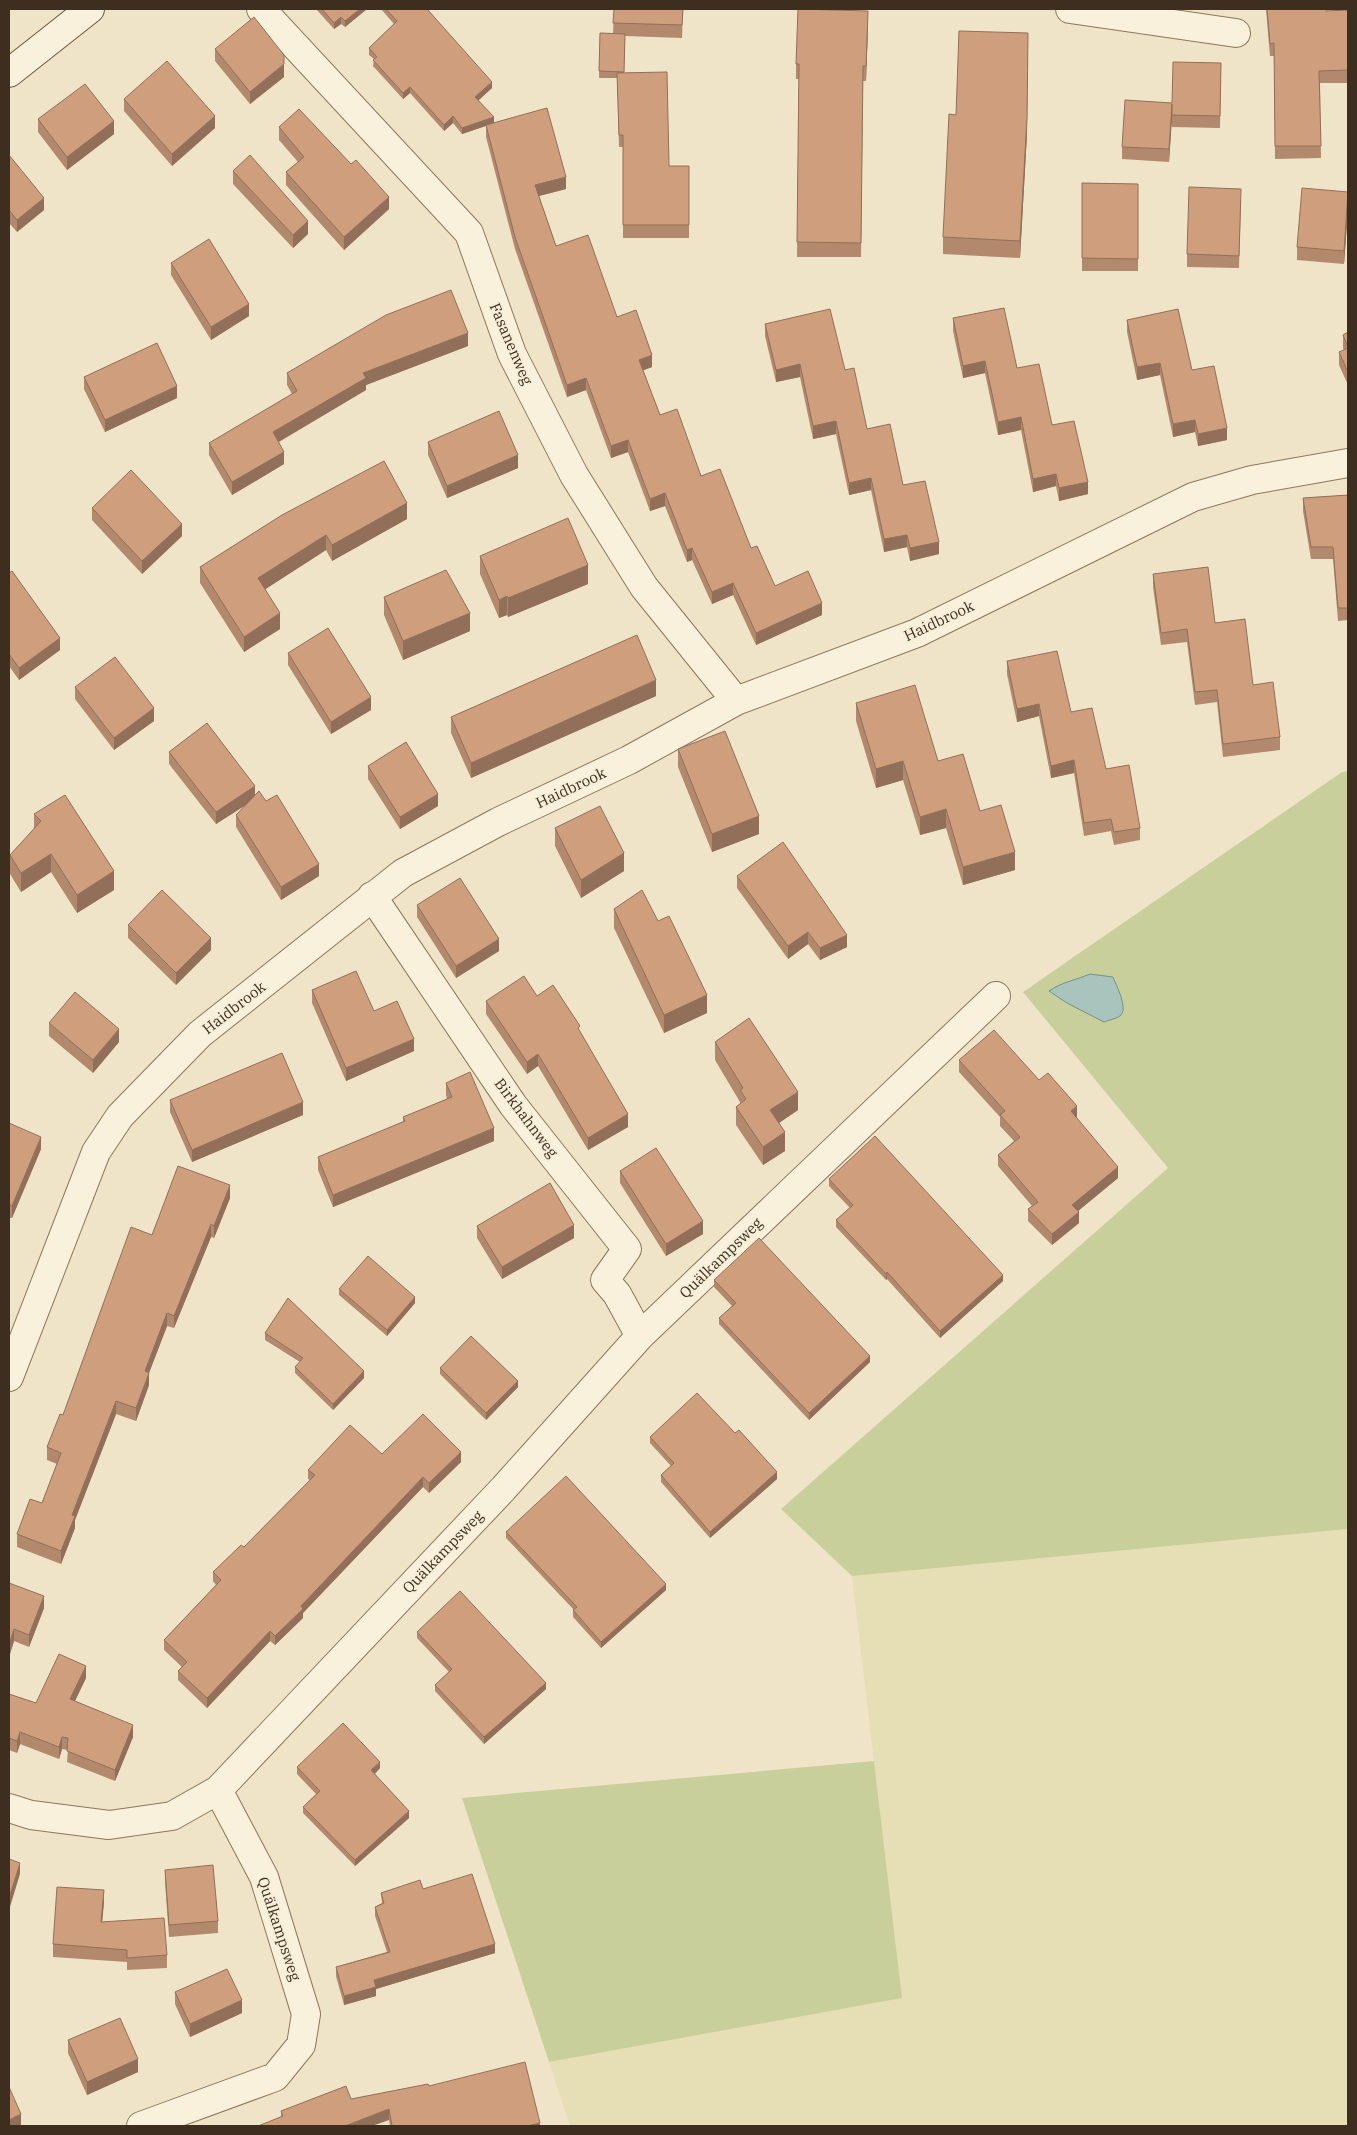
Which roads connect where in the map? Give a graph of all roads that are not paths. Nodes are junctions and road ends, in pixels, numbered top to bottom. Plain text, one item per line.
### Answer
1 (90, 9) edge
2 (261, 9) edge
3 (1070, 9) edge
4 (1236, 33) dead end
5 (9, 73) edge
6 (1348, 464) edge
7 (736, 701) junction
8 (372, 896) junction
9 (996, 996) dead end
10 (640, 1336) junction
11 (9, 1377) edge
12 (218, 1790) junction
13 (9, 1808) edge
14 (141, 2126) edge

1 - 5 street
2 - 7 street, Fasanenweg
3 - 4 street
6 - 7 street, Haidbrook
7 - 8 street, Haidbrook
8 - 10 street, Birkhahnweg
8 - 11 street, Haidbrook
9 - 10 street, Quälkampsweg
10 - 12 street, Quälkampsweg
12 - 13 street
12 - 14 street, Quälkampsweg

